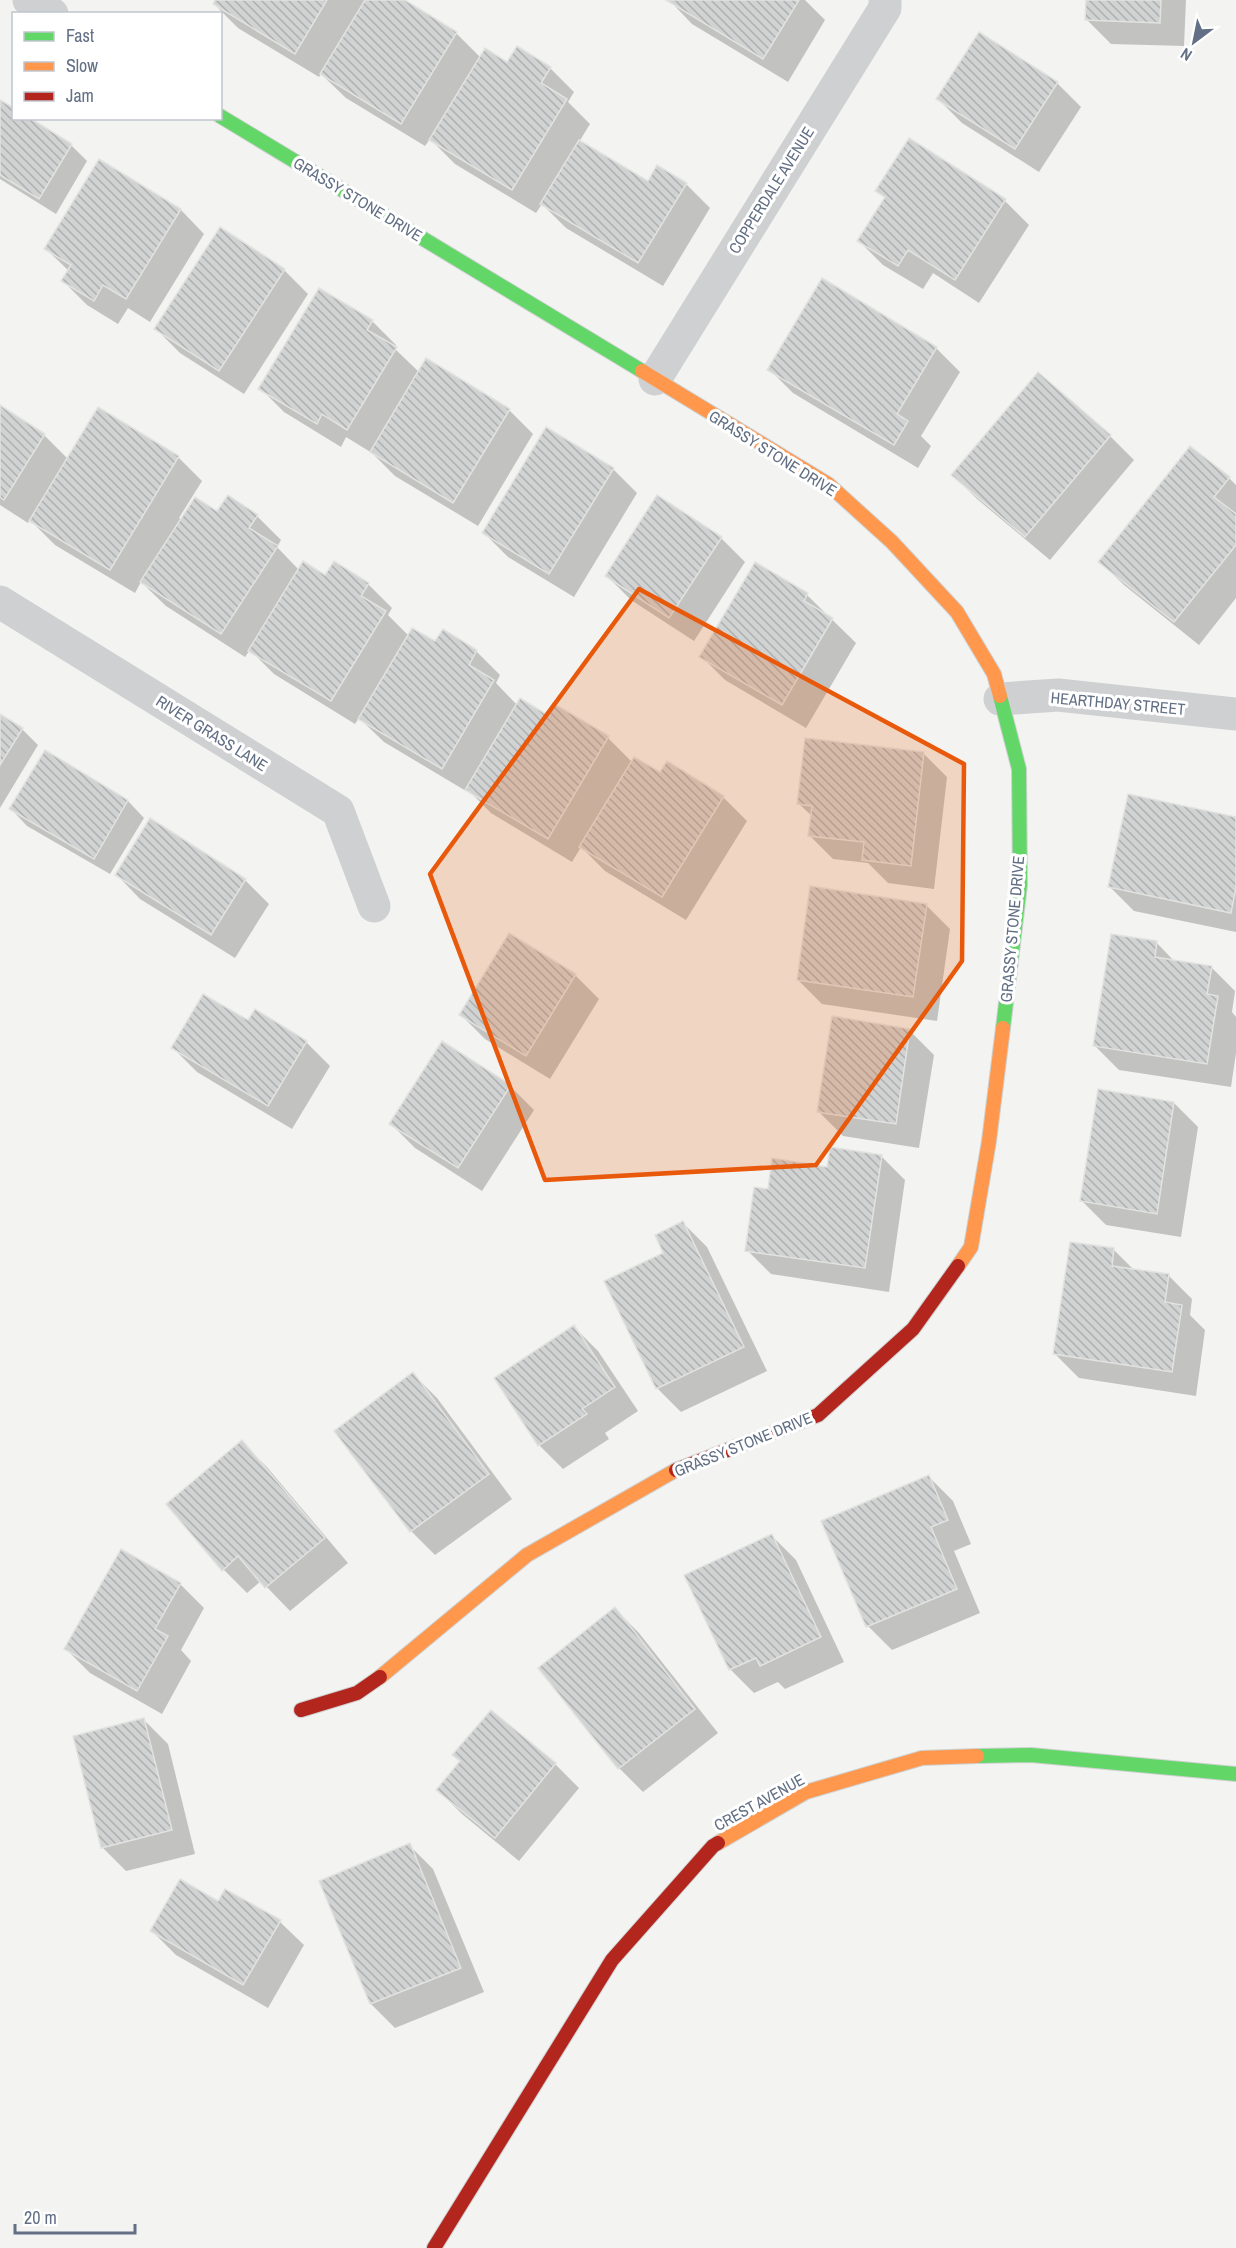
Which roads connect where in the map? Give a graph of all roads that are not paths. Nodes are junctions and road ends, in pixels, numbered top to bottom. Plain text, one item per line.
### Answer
1 (29, 0) edge
2 (885, 0) edge
3 (49, 12) edge
4 (222, 117) edge
5 (655, 379) junction
6 (0, 602) edge
7 (1000, 699) junction
8 (1236, 714) edge
9 (374, 906) dead end
10 (301, 1710) dead end
11 (1236, 1774) edge
12 (434, 2248) edge

1 - 3 street
2 - 5 street, COPPERDALE AVENUE
4 - 5 street, GRASSY STONE DRIVE
5 - 7 street, GRASSY STONE DRIVE
6 - 9 street, RIVER GRASS LANE
7 - 8 street, HEARTHDAY STREET
7 - 10 street, GRASSY STONE DRIVE
11 - 12 street, CREST AVENUE

